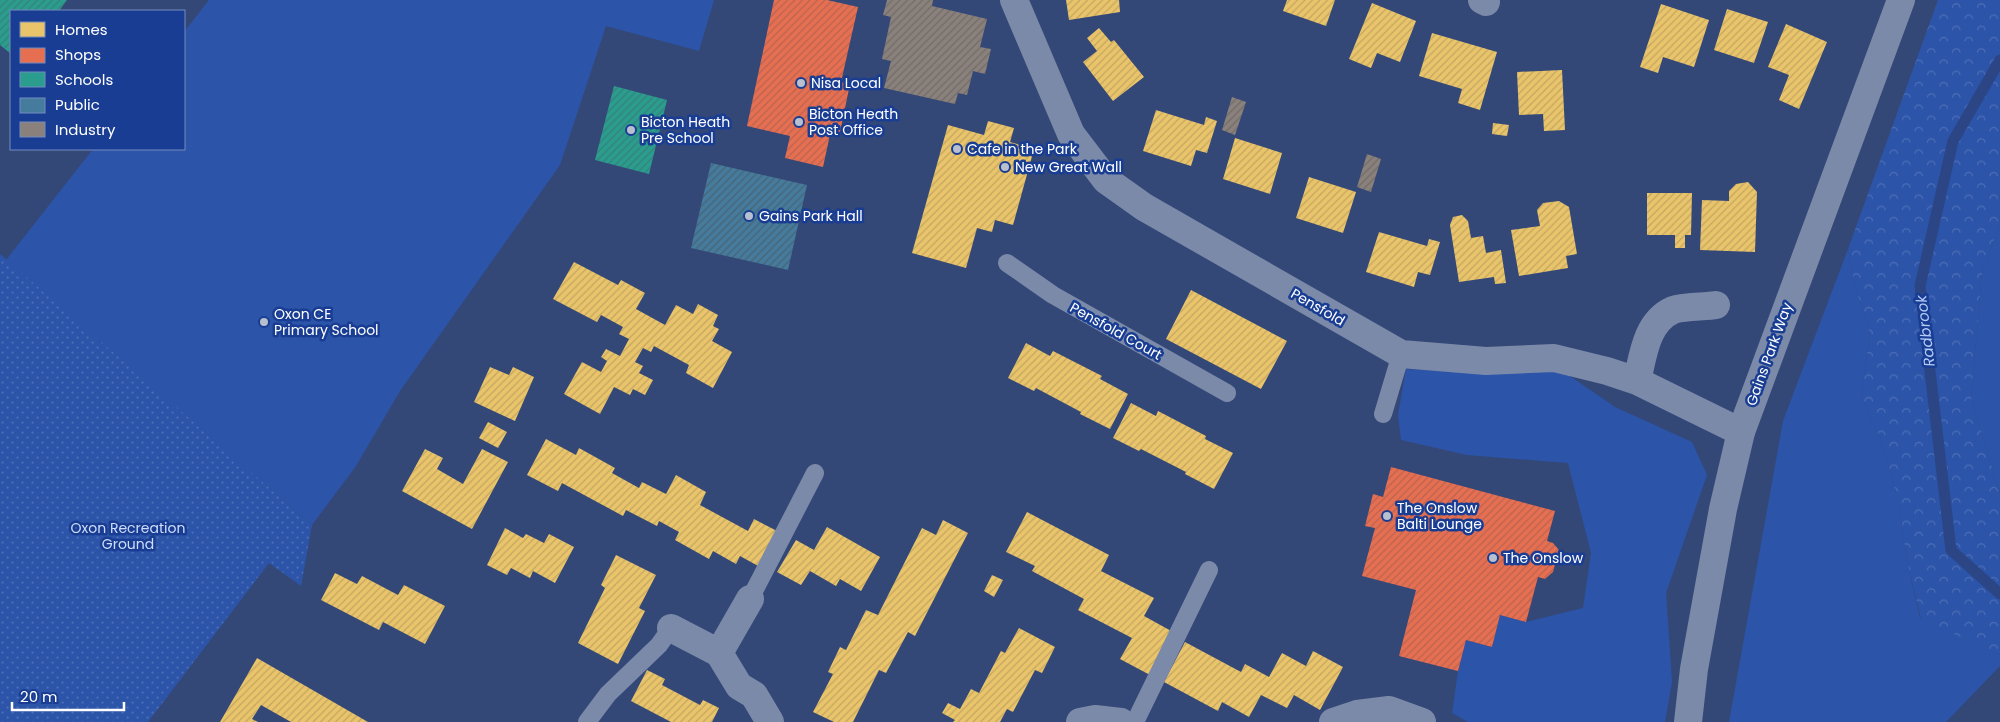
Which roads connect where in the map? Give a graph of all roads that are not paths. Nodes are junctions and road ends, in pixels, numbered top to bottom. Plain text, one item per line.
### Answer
1 (1014, 0) edge
2 (1901, 0) edge
3 (1008, 263) dead end
4 (1716, 305) dead end
5 (1401, 354) junction
6 (1637, 381) junction
7 (1227, 393) dead end
8 (1382, 414) dead end
9 (1741, 432) junction
10 (815, 473) dead end
11 (1210, 570) dead end
12 (750, 599) joint
13 (671, 628) joint
14 (719, 653) junction
15 (587, 722) edge
16 (770, 722) edge
17 (1080, 722) edge
18 (1120, 722) edge
19 (1135, 722) edge
20 (1333, 722) edge
21 (1422, 722) edge
22 (1688, 722) edge

1 - 5 street, Pensfold
2 - 9 street, Gains Park Way
3 - 7 lane, Pensfold Court
4 - 6 street
5 - 6 street, Pensfold
5 - 8 lane
6 - 9 street, Pensfold
9 - 22 street, Gains Park Way
10 - 12 lane
11 - 19 lane
12 - 14 street
13 - 14 street
13 - 15 lane
14 - 16 street
17 - 18 street
20 - 21 street

